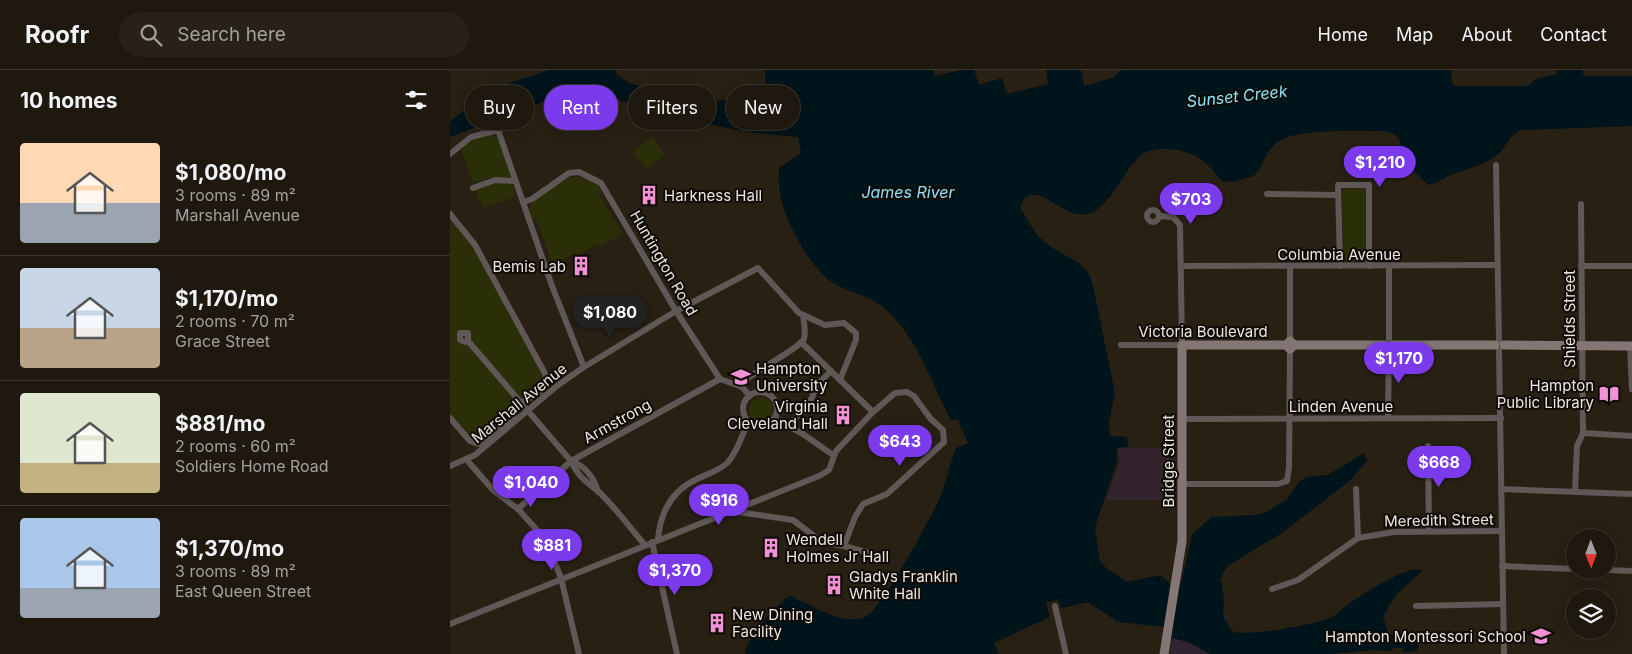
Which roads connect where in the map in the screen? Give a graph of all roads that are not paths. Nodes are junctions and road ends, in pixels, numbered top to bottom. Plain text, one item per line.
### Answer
1 (450, 154) edge
2 (1496, 165) dead end
3 (515, 181) junction
4 (473, 188) dead end
5 (1267, 194) dead end
6 (1338, 195) junction
7 (522, 202) junction
8 (1581, 204) dead end
9 (450, 214) edge
10 (1159, 216) dead end
11 (1497, 265) junction
12 (1181, 266) junction
13 (1340, 266) junction
14 (1369, 266) junction
15 (1388, 266) junction
16 (1581, 266) junction
17 (1632, 266) edge
18 (1290, 267) junction
19 (676, 311) junction
20 (803, 315) junction
21 (468, 341) dead end
22 (801, 342) junction
23 (1120, 345) dead end
24 (1182, 345) junction
25 (1290, 345) junction
26 (1389, 345) junction
27 (1499, 345) junction
28 (1581, 346) junction
29 (1631, 346) edge
30 (584, 366) junction
31 (831, 371) junction
32 (720, 379) junction
33 (840, 380) junction
34 (739, 385) junction
35 (1632, 389) edge
36 (750, 396) junction
37 (521, 403) junction
38 (528, 411) junction
39 (874, 412) junction
40 (450, 418) edge
41 (774, 418) junction
42 (1388, 418) junction
43 (1500, 418) junction
44 (1181, 419) junction
45 (1290, 419) junction
46 (749, 422) junction
47 (789, 426) junction
48 (1583, 433) junction
49 (1632, 436) edge
50 (1428, 446) dead end
51 (832, 455) junction
52 (466, 459) junction
53 (571, 461) junction
54 (450, 466) edge
55 (1182, 484) junction
56 (1502, 489) junction
57 (1356, 490) dead end
58 (1575, 492) junction
59 (1632, 494) edge
60 (518, 509) junction
61 (730, 510) junction
62 (1429, 531) junction
63 (1502, 531) junction
64 (1358, 538) junction
65 (652, 543) junction
66 (844, 546) junction
67 (876, 555) dead end
68 (1502, 566) junction
69 (1566, 569) edge
70 (1616, 570) edge
71 (1632, 571) edge
72 (561, 578) junction
73 (1272, 589) dead end
74 (1503, 604) junction
75 (1055, 606) dead end
76 (1416, 606) dead end
77 (450, 624) edge
78 (579, 654) edge
79 (677, 654) edge
80 (1066, 654) edge
81 (1164, 654) edge
82 (1504, 654) edge

1 - 3 street
2 - 11 street
3 - 4 street
3 - 7 street
5 - 6 street
6 - 13 street
6 - 14 street
7 - 19 street, Huntington Road
7 - 30 street
8 - 16 street, Shields Street
9 - 37 street
10 - 12 street, Bridge Street
11 - 15 street, Columbia Avenue
11 - 27 street
12 - 18 street, Columbia Avenue
12 - 24 street, Bridge Street
13 - 14 street, Columbia Avenue
13 - 18 street, Columbia Avenue
14 - 15 street, Columbia Avenue
15 - 26 street
16 - 17 street
16 - 28 street, Shields Street
18 - 25 street
19 - 20 street, Marshall Avenue
19 - 30 street, Marshall Avenue
19 - 32 street, Huntington Road
20 - 22 street
20 - 33 street
21 - 37 street
22 - 31 street
22 - 34 street
23 - 24 street, Victoria Boulevard
24 - 25 street, Victoria Boulevard
24 - 44 street, Bridge Street
25 - 26 street, Victoria Boulevard
25 - 45 street
26 - 27 street, Victoria Boulevard
26 - 42 street
27 - 28 street, Victoria Boulevard
27 - 43 street
28 - 29 street, Victoria Boulevard
28 - 48 street, Shields Street
29 - 35 street
30 - 38 street, Marshall Avenue
31 - 33 street
31 - 47 street
32 - 34 street
32 - 53 street, Armstrong
33 - 39 street
34 - 36 street
36 - 41 street
36 - 46 street
37 - 38 street
37 - 40 street
38 - 52 street, Marshall Avenue
38 - 53 street
39 - 51 street
39 - 66 street
41 - 46 street
41 - 47 street
42 - 43 street, Linden Avenue
42 - 45 street, Linden Avenue
43 - 56 street
44 - 45 street, Linden Avenue
44 - 55 street, Bridge Street
45 - 55 street
46 - 65 street
47 - 51 street
48 - 49 street
48 - 58 street, Shields Street
50 - 62 street
51 - 61 street
52 - 54 street, Marshall Avenue
52 - 60 street
53 - 60 street, Armstrong
53 - 65 street
55 - 81 street, Bridge Street
56 - 58 street
56 - 63 street
57 - 64 street
58 - 59 street
60 - 72 street
61 - 65 street
61 - 66 street
62 - 63 street, Meredith Street
62 - 64 street, Meredith Street
63 - 68 street
64 - 73 street, Meredith Street
65 - 72 street
65 - 79 street
66 - 67 street
68 - 69 street
68 - 74 street
70 - 71 street
72 - 77 street
72 - 78 street
74 - 76 street
74 - 82 street
75 - 80 street

